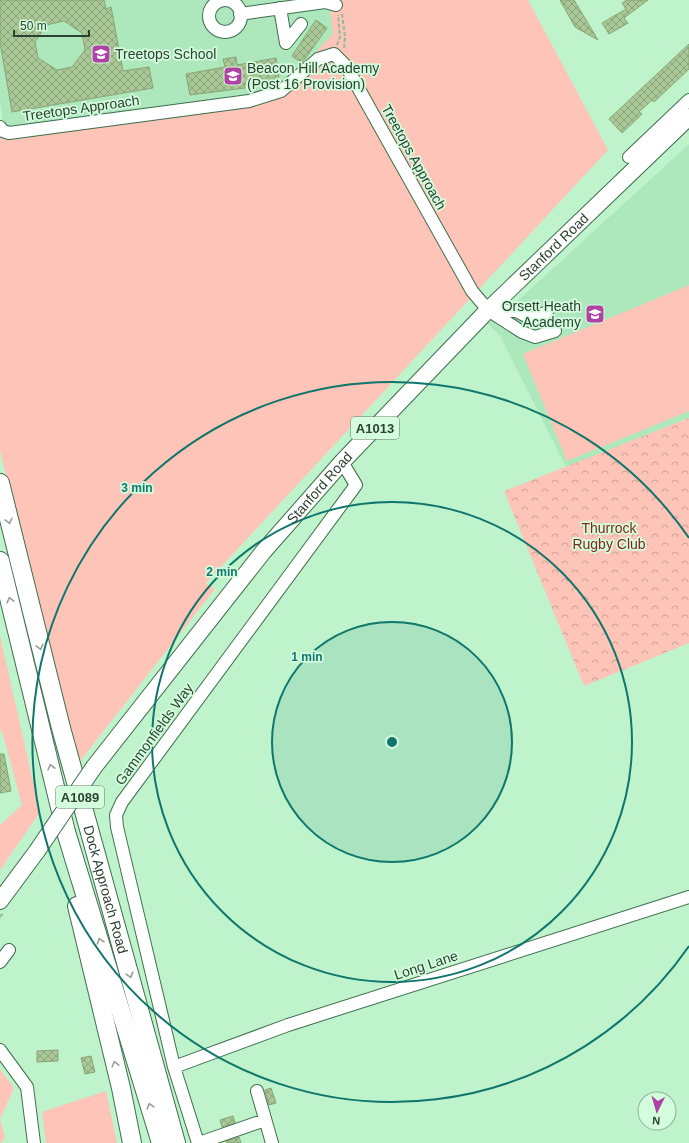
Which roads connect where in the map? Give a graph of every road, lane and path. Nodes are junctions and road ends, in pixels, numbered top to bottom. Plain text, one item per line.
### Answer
1 (221, 1) edge
2 (336, 5) joint
3 (280, 8) junction
4 (240, 14) junction
5 (301, 24) dead end
6 (334, 54) junction
7 (689, 100) edge
8 (689, 117) edge
9 (0, 127) edge
10 (628, 157) dead end
11 (488, 310) junction
12 (547, 312) dead end
13 (532, 320) junction
14 (555, 331) dead end
15 (536, 337) junction
16 (342, 462) junction
17 (0, 483) edge
18 (0, 561) edge
19 (66, 832) junction
20 (689, 897) edge
21 (0, 902) edge
22 (8, 950) dead end
23 (0, 962) edge
24 (0, 1050) edge
25 (174, 1067) junction
26 (257, 1091) dead end
27 (265, 1120) junction
28 (34, 1143) edge
29 (132, 1143) edge
30 (161, 1143) edge
31 (177, 1143) edge
32 (198, 1143) edge
33 (272, 1143) edge

1 - 4 street
1 - 4 street
2 - 3 street
2 - 6 path
3 - 4 street
3 - 5 street
6 - 9 street, Treetops Approach
6 - 11 street, Treetops Approach
7 - 10 street
8 - 11 main road, Stanford Road / A1013
11 - 13 street
11 - 15 street, Treetops Approach
11 - 16 main road, Stanford Road / A1013
12 - 13 street
13 - 15 street
14 - 15 street
16 - 21 main road, Stanford Road / A1013, bridge
16 - 25 street, Gammonfields Way
17 -> 31 highway, Dock Approach Road / A1089
19 -> 18 highway, Dock Approach Road / A1089
29 -> 19 highway
30 -> 19 highway
20 - 25 street, Long Lane
22 - 23 street
24 - 28 street
25 - 32 street
26 - 27 street
27 - 32 street
27 - 33 street

